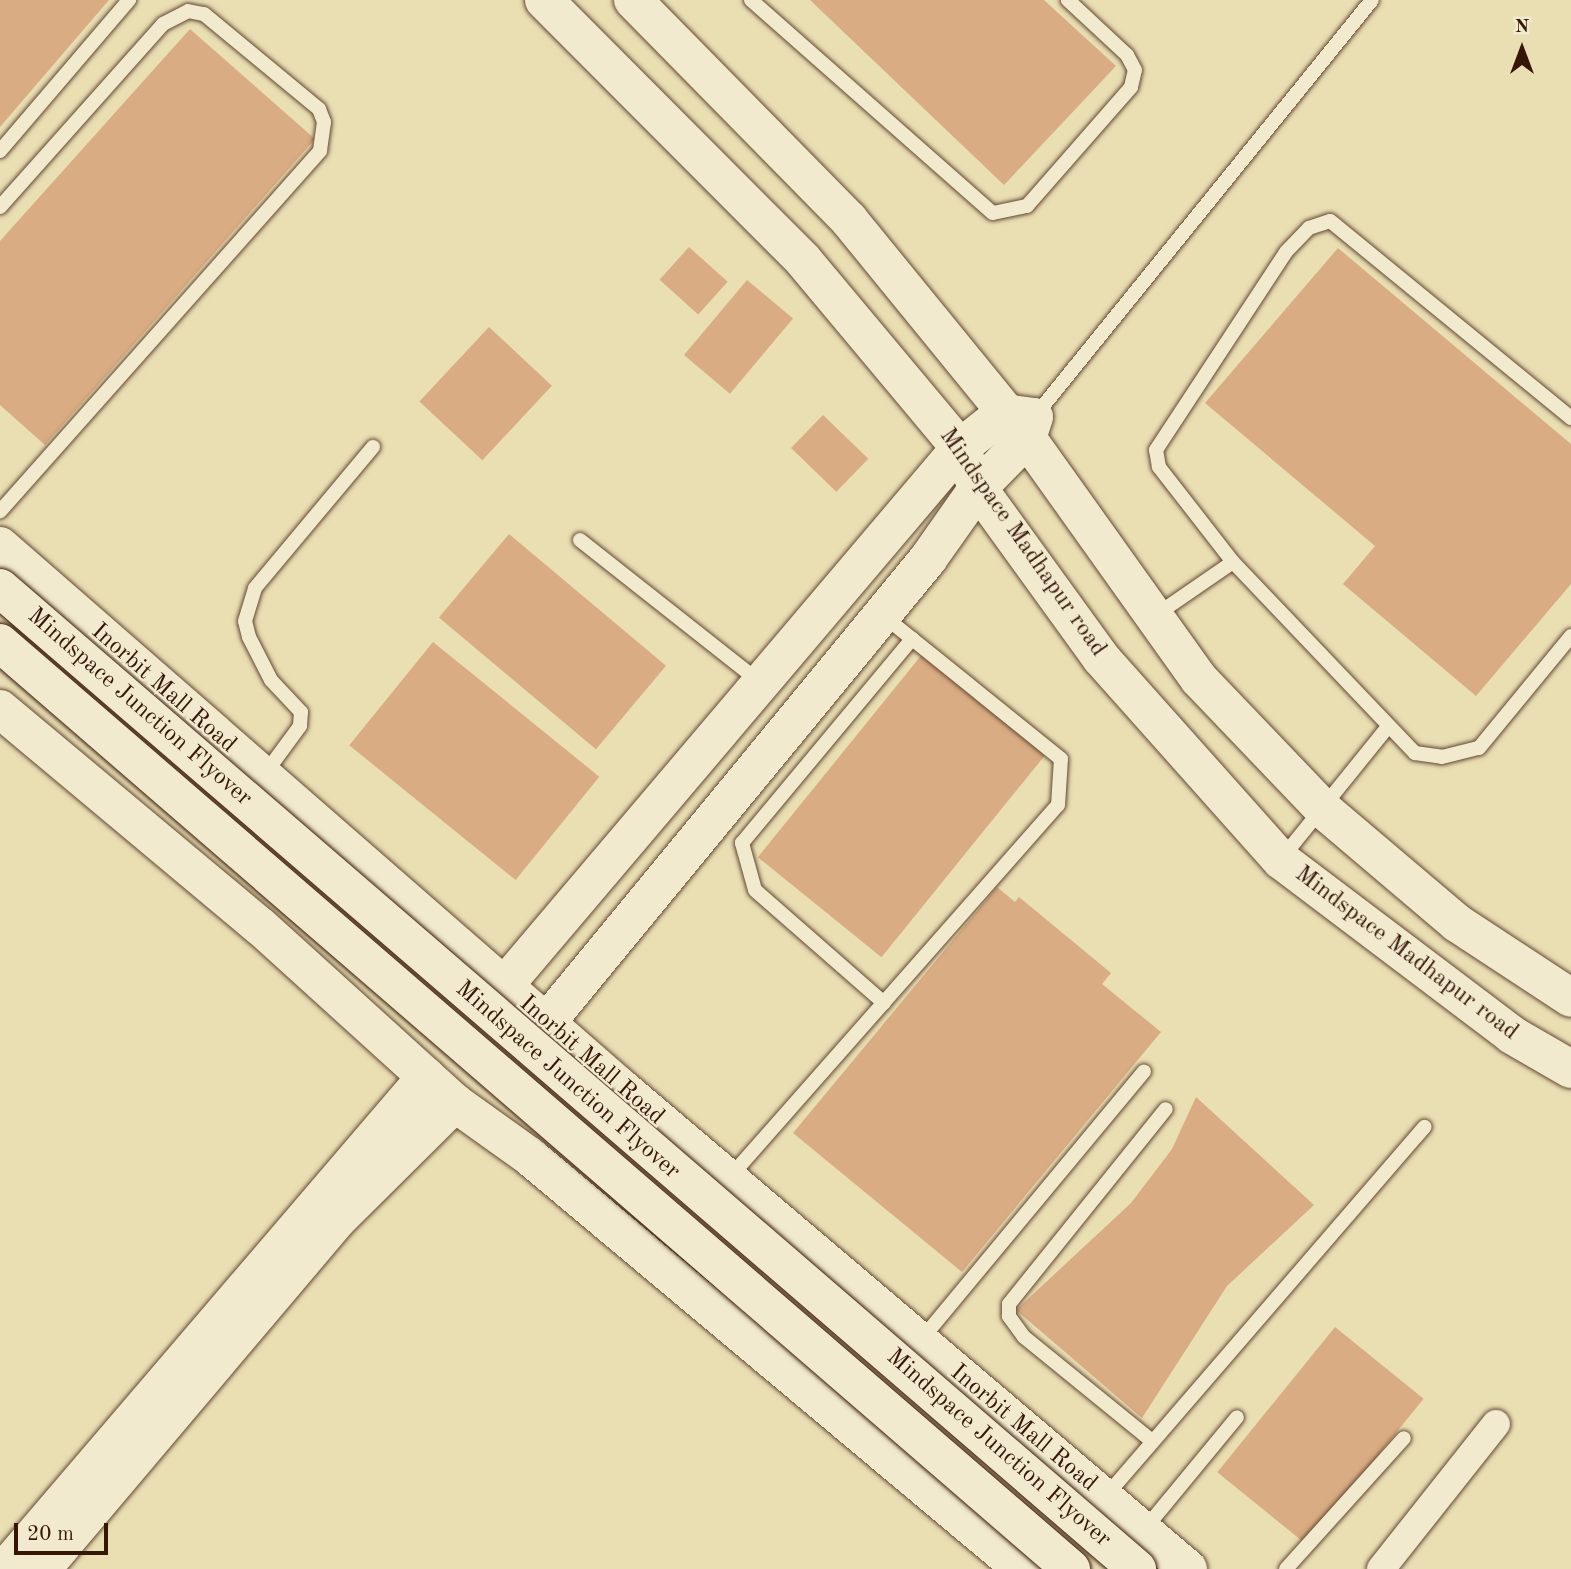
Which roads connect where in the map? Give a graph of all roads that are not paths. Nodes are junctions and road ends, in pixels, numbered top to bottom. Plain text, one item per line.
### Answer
1 (129, 0) edge
2 (544, 0) edge
3 (633, 0) edge
4 (751, 0) edge
5 (1068, 0) edge
6 (1372, 0) edge
7 (0, 151) edge
8 (0, 206) edge
9 (1571, 418) edge
10 (1022, 423) junction
11 (373, 447) dead end
12 (960, 449) junction
13 (978, 488) junction
14 (0, 512) edge
15 (580, 540) dead end
16 (0, 546) edge
17 (1233, 562) junction
18 (0, 588) edge
19 (882, 615) junction
20 (1152, 618) junction
21 (1571, 636) edge
22 (912, 639) junction
23 (110, 642) junction
24 (0, 643) edge
25 (762, 684) junction
26 (12, 719) edge
27 (1387, 729) junction
28 (263, 776) junction
29 (1325, 811) junction
30 (1281, 860) junction
31 (504, 986) junction
32 (1571, 998) edge
33 (884, 1003) junction
34 (546, 1023) junction
35 (1571, 1069) edge
36 (1144, 1071) dead end
37 (426, 1077) junction
38 (455, 1103) junction
39 (1166, 1109) dead end
40 (1424, 1127) dead end
41 (728, 1179) junction
42 (256, 1294) junction
43 (920, 1341) junction
44 (1237, 1416) dead end
45 (1496, 1424) dead end
46 (1404, 1438) dead end
47 (1152, 1441) junction
48 (1097, 1491) junction
49 (1143, 1531) junction
50 (1020, 1567) edge
51 (5, 1569) edge
52 (42, 1569) edge
53 (1071, 1569) edge
54 (1138, 1569) edge
55 (1188, 1569) edge
56 (1286, 1569) edge
57 (1381, 1569) edge

1 - 7 lane
2 - 12 main road, Mindspace Madhapur road
3 - 10 main road
4 - 5 lane
6 - 10 lane
8 - 14 lane
9 - 17 lane
10 - 12 main road
10 - 13 main road
10 - 20 main road
11 - 28 lane
12 - 13 main road, Mindspace Madhapur road
12 - 25 main road
13 - 19 main road
13 - 30 main road, Mindspace Madhapur road
15 - 25 lane
16 - 23 main road, Inorbit Mall Road
17 - 20 lane
17 - 27 lane
18 - 54 main road, Mindspace Junction Flyover, bridge
19 - 22 lane
19 - 34 main road
20 - 29 main road
21 - 27 lane
22 - 33 lane
22 - 33 lane
23 - 26 main road
23 - 28 main road, Inorbit Mall Road
24 - 53 main road, Mindspace Junction Flyover, bridge
25 - 31 main road
26 - 37 main road
27 - 29 lane
28 - 31 main road, Inorbit Mall Road
29 - 30 lane
29 - 32 main road
30 - 35 main road, Mindspace Madhapur road
31 - 34 main road, Inorbit Mall Road
33 - 41 lane
34 - 41 main road, Inorbit Mall Road
36 - 43 lane
37 - 38 main road
37 - 42 main road
38 - 42 main road
38 - 50 main road
39 - 47 lane
40 - 47 lane
41 - 43 main road, Inorbit Mall Road
42 - 51 main road
42 - 52 main road
43 - 48 main road, Inorbit Mall Road
44 - 49 lane
45 - 57 street
46 - 56 lane
47 - 48 lane
48 - 49 main road, Inorbit Mall Road
48 - 50 main road
49 - 55 main road, Inorbit Mall Road

